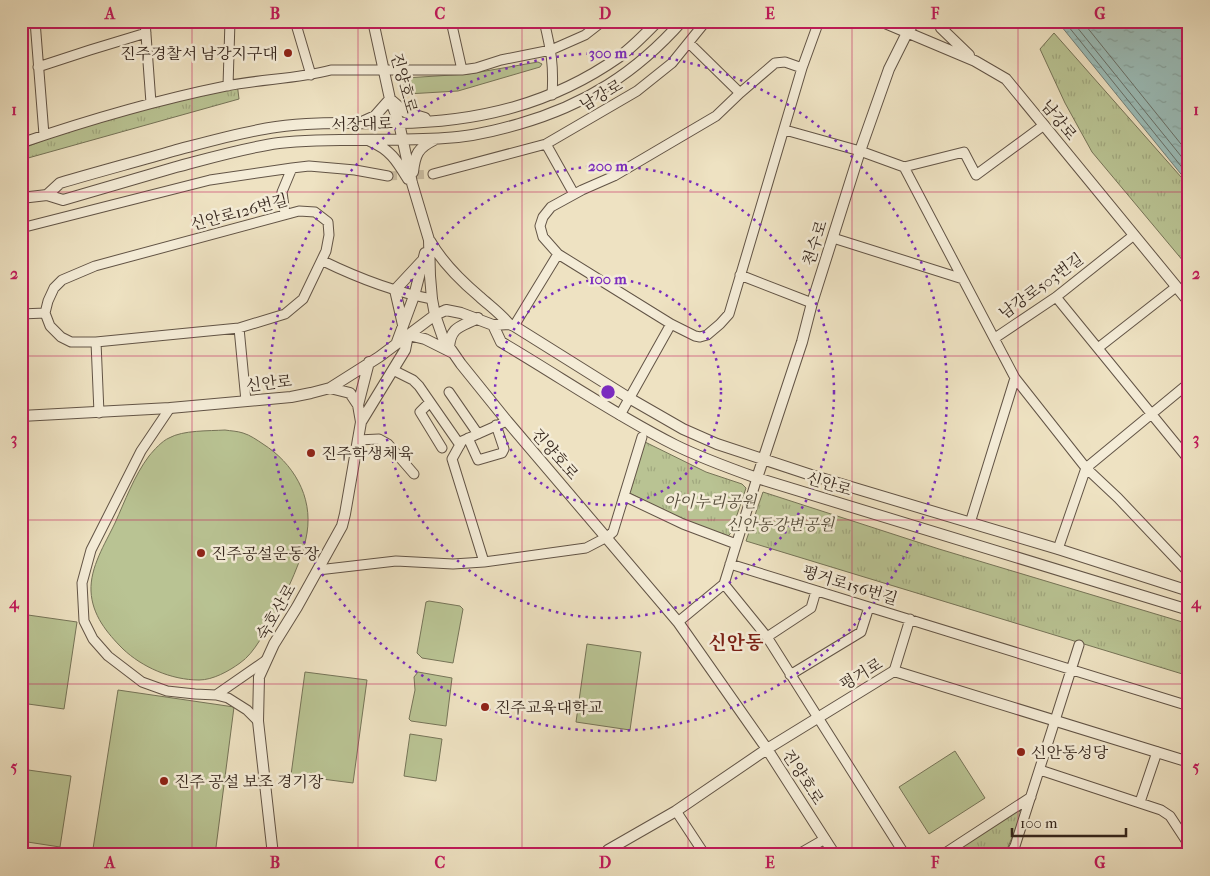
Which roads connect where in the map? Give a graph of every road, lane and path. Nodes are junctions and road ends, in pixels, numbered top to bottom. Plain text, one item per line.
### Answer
1 (35, 21) edge
2 (146, 21) edge
3 (230, 21) edge
4 (295, 21) edge
5 (372, 21) edge
6 (451, 21) edge
7 (544, 21) edge
8 (603, 21) edge
9 (658, 21) edge
10 (682, 21) edge
11 (706, 21) edge
12 (819, 21) edge
13 (880, 21) edge
14 (915, 21) edge
15 (940, 21) edge
16 (146, 33) junction
17 (907, 33) junction
18 (689, 43) junction
19 (551, 50) junction
20 (975, 61) junction
21 (38, 67) junction
22 (802, 68) junction
23 (384, 70) junction
24 (462, 70) junction
25 (311, 75) junction
26 (228, 86) junction
27 (740, 93) junction
28 (552, 95) junction
29 (390, 99) junction
30 (151, 103) junction
31 (436, 120) junction
32 (358, 123) junction
33 (399, 123) junction
34 (1044, 125) junction
35 (785, 130) junction
36 (44, 135) junction
37 (437, 138) junction
38 (402, 139) junction
39 (368, 140) junction
40 (21, 143) edge
41 (546, 144) junction
42 (860, 151) junction
43 (904, 166) junction
44 (292, 168) junction
45 (433, 174) tunnel mouth
46 (388, 176) tunnel mouth
47 (413, 186) junction
48 (574, 194) junction
49 (47, 195) junction
50 (21, 198) edge
51 (285, 214) junction
52 (21, 228) edge
53 (1134, 236) junction
54 (833, 238) junction
55 (429, 240) junction
56 (558, 254) junction
57 (424, 259) junction
58 (323, 261) junction
59 (740, 275) junction
60 (963, 279) junction
61 (1176, 287) junction
62 (395, 290) junction
63 (414, 296) junction
64 (1056, 296) junction
65 (432, 299) junction
66 (1189, 302) edge
67 (812, 303) junction
68 (45, 313) junction
69 (21, 314) edge
70 (435, 315) junction
71 (478, 318) junction
72 (671, 324) junction
73 (493, 325) junction
74 (511, 325) junction
75 (239, 328) junction
76 (406, 331) junction
77 (995, 338) junction
78 (96, 342) junction
79 (1098, 348) junction
80 (450, 350) junction
81 (369, 362) junction
82 (393, 370) junction
83 (1015, 378) junction
84 (1189, 383) edge
85 (330, 388) junction
86 (448, 392) dead end
87 (629, 398) junction
88 (246, 401) junction
89 (430, 402) junction
90 (358, 405) junction
91 (170, 408) junction
92 (99, 412) junction
93 (1151, 413) junction
94 (620, 415) junction
95 (21, 416) edge
96 (507, 420) junction
97 (361, 422) junction
98 (496, 425) junction
99 (478, 434) junction
100 (642, 437) dead end
101 (468, 438) junction
102 (358, 440) junction
103 (460, 445) junction
104 (442, 448) dead end
105 (763, 460) junction
106 (1189, 460) edge
107 (1086, 468) junction
108 (414, 474) dead end
109 (757, 478) junction
110 (624, 496) junction
111 (970, 523) junction
112 (607, 537) junction
113 (736, 544) junction
114 (1058, 549) junction
115 (484, 562) junction
116 (730, 564) junction
117 (318, 570) junction
118 (1189, 573) edge
119 (1189, 578) edge
120 (724, 584) junction
121 (816, 590) junction
122 (1187, 590) edge
123 (870, 607) junction
124 (1189, 610) edge
125 (910, 619) junction
126 (678, 622) junction
127 (767, 637) junction
128 (1079, 645) dead end
129 (265, 662) junction
130 (1071, 670) junction
131 (894, 671) junction
132 (790, 675) junction
133 (216, 695) junction
134 (1189, 706) edge
135 (817, 718) junction
136 (258, 721) junction
137 (1056, 722) junction
138 (767, 749) junction
139 (1156, 752) junction
140 (1189, 762) edge
141 (1040, 770) junction
142 (1031, 797) junction
143 (1140, 802) junction
144 (676, 811) junction
145 (825, 839) junction
146 (1189, 845) edge
147 (608, 850) dead end
148 (273, 855) edge
149 (705, 855) edge
150 (797, 855) edge
151 (835, 855) edge
152 (905, 855) edge
153 (942, 855) edge
154 (1010, 855) edge

1 - 21 street
2 - 16 street
3 - 26 street
4 - 25 street
5 - 23 street, 진양호로
6 - 24 street
7 - 19 street
8 - 19 street
9 - 28 street, 서장대로
10 - 37 street, 서장대로
11 - 18 street, 남강로
12 - 22 street
13 - 17 street, 남강로
14 - 17 street, 천수로
15 - 20 street
16 - 21 street
16 - 30 street
17 - 20 street, 남강로
17 - 42 street, 천수로
18 - 27 street
18 - 41 street, 남강로
19 - 24 street
19 - 28 street
20 - 34 street, 남강로
21 - 36 street
22 - 27 street
22 - 35 street
23 - 24 street
23 - 25 street
23 - 29 street, 진양호로
25 - 26 street
26 - 30 street
27 - 48 street
28 - 31 street, 서장대로
29 - 31 street
29 - 32 street
29 - 33 street, 진양호로
30 - 36 street
31 - 33 street, 서장대로
32 - 33 street, 서장대로
32 - 49 street, 서장대로
33 - 38 street, 진양호로
34 - 43 street
34 - 53 street, 남강로
35 - 42 street
35 - 59 street
36 - 40 street
37 - 38 street, 서장대로
37 - 47 street
38 - 39 street, 서장대로
38 - 47 street, 진양호로
39 - 47 street
39 - 49 street, 서장대로
41 - 45 street
41 - 48 street
42 - 43 street
42 - 54 street, 천수로
43 - 60 street, 남강로503번길
44 - 46 street
44 - 51 street
44 - 52 street
47 - 55 street, 진양호로
48 - 56 street
49 - 50 street, 서장대로
51 - 58 street, 신안로126번길
51 - 68 street, 신안로126번길
53 - 61 street, 남강로
53 - 64 street, 남강로503번길
54 - 60 street
54 - 67 street, 천수로
55 - 57 street
55 - 65 street, 진양호로
55 - 74 street, 신안로
56 - 72 street
56 - 74 street
57 - 62 street
57 - 63 street
58 - 62 street
58 - 75 street, 신안로126번길
59 - 67 street
59 - 72 street
60 - 77 street, 남강로503번길
61 - 66 street, 남강로
61 - 79 street
62 - 63 street
62 - 76 street
63 - 65 street
63 - 76 street
64 - 77 street, 남강로503번길
64 - 79 street
65 - 70 street, 진양호로
67 - 105 street, 천수로
68 - 69 street
68 - 78 street, 신안로126번길
70 - 71 street
70 - 76 street
70 - 80 street, 진양호로
71 - 73 street
71 - 80 street
72 - 87 street
73 - 74 street
73 - 94 street, 신안로
74 - 87 street, 신안로
75 - 78 street, 신안로126번길
75 - 88 street
76 - 80 street
76 - 81 street, 신안로
76 - 82 street
77 - 83 street
78 - 92 street
79 - 93 street
80 - 96 street, 진양호로
81 - 85 street, 신안로
81 - 90 street, 숙호산로
82 - 89 street
82 - 97 street
83 - 107 street
83 - 111 street
84 - 93 street
85 - 88 street, 신안로
85 - 90 street
86 - 99 street
87 - 94 street
87 - 105 street, 신안로
88 - 91 street, 신안로
89 - 103 street
89 - 104 street
90 - 97 street, 숙호산로
91 - 92 street, 신안로
91 - 133 street
92 - 95 street, 신안로
93 - 106 street
93 - 107 street
94 - 109 street, 신안로
96 - 98 street
96 - 112 street, 진양호로
97 - 102 street, 숙호산로
98 - 99 street
98 - 101 street
99 - 101 street
100 - 110 street
101 - 103 street
102 - 108 street
102 - 117 street, 숙호산로
103 - 115 street
105 - 109 street, 천수로
105 - 111 street, 신안로
107 - 114 street
107 - 118 street
109 - 113 street
109 - 124 street, 신안로
110 - 112 street
110 - 113 street
111 - 114 street, 신안로
112 - 115 street
112 - 126 street, 진양호로
113 - 116 street
114 - 122 street, 신안로
115 - 117 street
116 - 120 street
116 - 121 street, 평거로156번길
117 - 129 street, 숙호산로
119 - 122 street
120 - 126 street
120 - 127 street
121 - 123 street, 평거로156번길
121 - 127 street
123 - 125 street, 평거로156번길
123 - 132 street
125 - 130 street
125 - 131 street, 평거로156번길
126 - 138 street, 진양호로
127 - 132 street
128 - 130 street
129 - 133 street
129 - 136 street, 숙호산로
130 - 134 street
130 - 137 street
131 - 135 street, 평거로
131 - 137 street, 평거로
132 - 135 street
133 - 136 street
135 - 138 street, 평거로
135 - 152 street
136 - 148 street, 숙호산로
137 - 139 street, 평거로
137 - 141 street
138 - 144 street, 평거로
138 - 145 street, 진양호로
139 - 140 street, 평거로
139 - 143 street
141 - 142 street
141 - 143 street
142 - 153 street
142 - 154 street
143 - 146 street
144 - 147 street, 평거로
144 - 149 street
145 - 150 street
145 - 151 street, 진양호로

